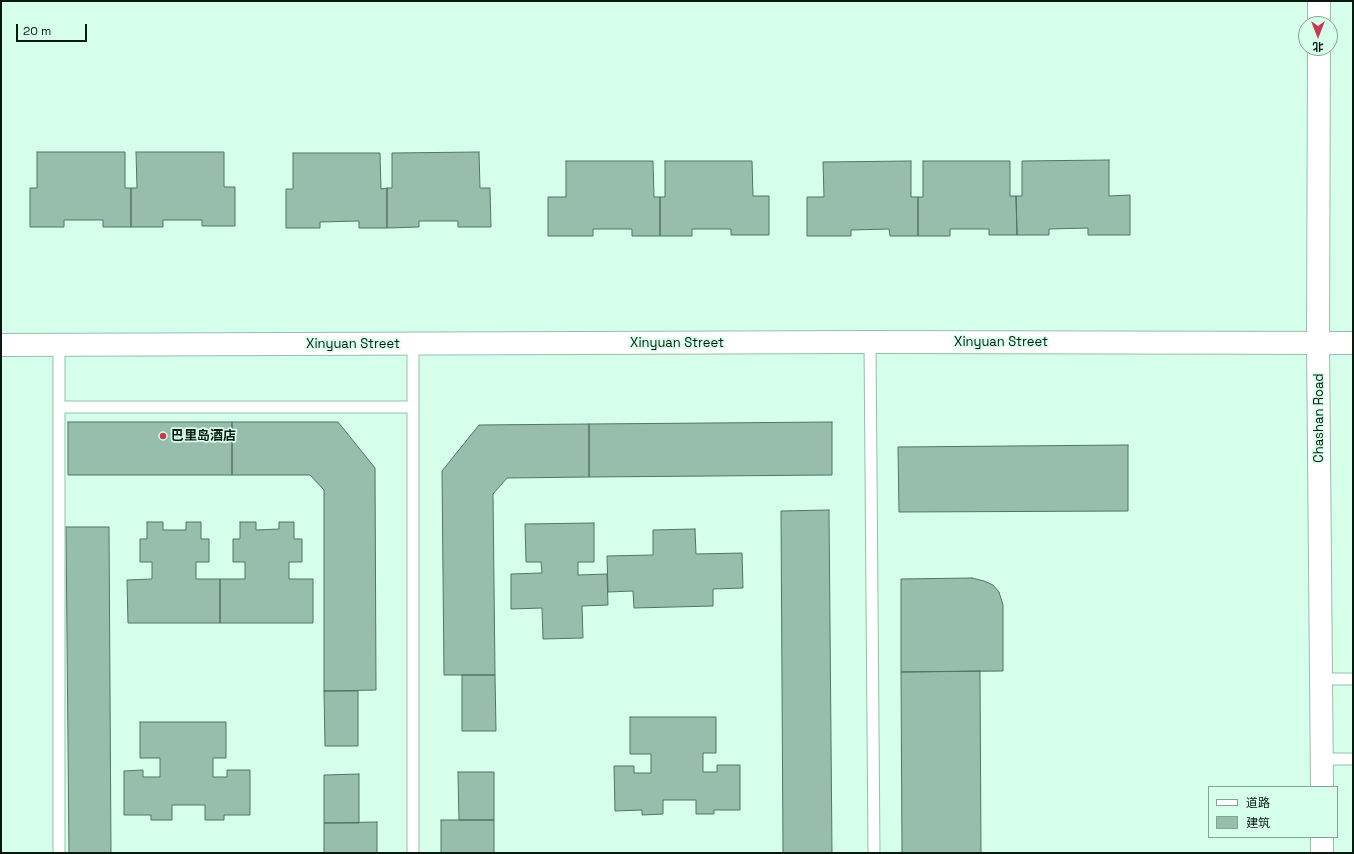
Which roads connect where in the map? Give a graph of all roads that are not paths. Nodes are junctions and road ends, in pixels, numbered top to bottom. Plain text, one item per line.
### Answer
1 (1319, 1) edge
2 (1319, 16) edge
3 (1319, 56) edge
4 (870, 342) junction
5 (1318, 342) junction
6 (1353, 342) edge
7 (413, 343) junction
8 (59, 344) junction
9 (1, 345) edge
10 (59, 407) junction
11 (413, 407) junction
12 (1321, 679) junction
13 (1353, 679) edge
14 (1322, 759) junction
15 (1353, 759) edge
16 (1322, 786) edge
17 (1322, 838) edge
18 (59, 853) edge
19 (413, 853) edge
20 (874, 853) edge
21 (1322, 853) edge

1 - 2 street
3 - 5 street, Chashan Road
4 - 5 street, Xinyuan Street
4 - 7 street, Xinyuan Street
4 - 20 lane
5 - 6 street, Xinyuan Street
5 - 12 street, Chashan Road
7 - 8 street, Xinyuan Street
7 - 11 lane
8 - 9 street, Xinyuan Street
8 - 10 lane
10 - 11 lane
10 - 18 lane
11 - 19 lane
12 - 13 lane
12 - 14 street, Chashan Road
14 - 15 lane
14 - 16 street, Chashan Road
17 - 21 street

